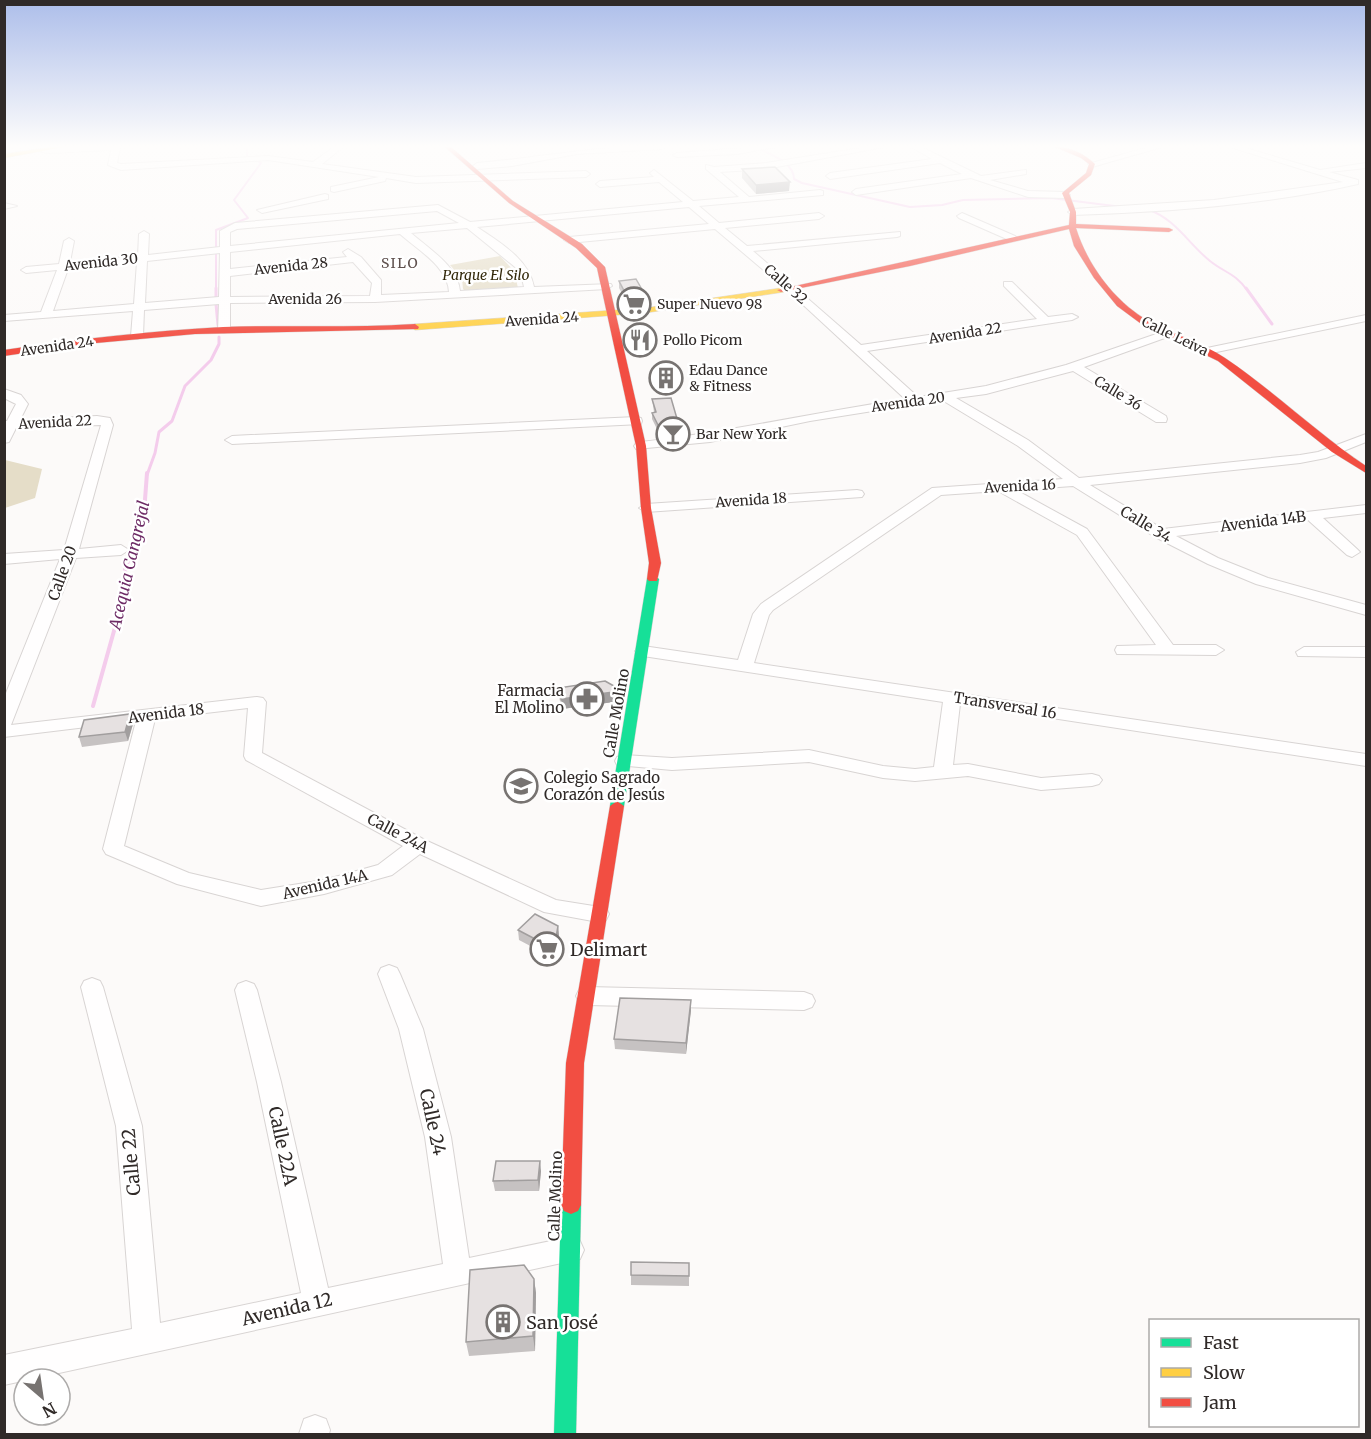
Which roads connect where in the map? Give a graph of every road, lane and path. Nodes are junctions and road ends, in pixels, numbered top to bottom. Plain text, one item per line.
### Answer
1 (284, 214) edge
2 (369, 214) edge
3 (449, 214) edge
4 (528, 214) edge
5 (576, 214) edge
6 (701, 214) edge
7 (1073, 214) edge
8 (819, 216) dead end
9 (962, 216) dead end
10 (533, 218) junction
11 (292, 221) junction
12 (467, 224) junction
13 (716, 226) junction
14 (1072, 226) junction
15 (1169, 230) dead end
16 (402, 231) junction
17 (144, 234) dead end
18 (897, 234) dead end
19 (333, 238) junction
20 (1011, 238) junction
21 (568, 240) junction
22 (69, 241) dead end
23 (224, 249) junction
24 (744, 249) junction
25 (142, 258) junction
26 (357, 260) junction
27 (64, 266) junction
28 (26, 270) dead end
29 (225, 273) junction
30 (1008, 284) dead end
31 (607, 286) junction
32 (790, 287) junction
33 (530, 290) junction
34 (455, 295) junction
35 (375, 299) junction
36 (224, 300) junction
37 (139, 307) junction
38 (46, 314) junction
39 (612, 314) junction
40 (1072, 316) dead end
41 (4, 318) edge
42 (1366, 318) edge
43 (1044, 320) junction
44 (224, 330) junction
45 (1169, 333) junction
46 (137, 336) junction
47 (858, 349) junction
48 (1207, 351) junction
49 (4, 353) edge
50 (1074, 366) junction
51 (11, 396) edge
52 (945, 398) junction
53 (914, 400) junction
54 (1161, 419) dead end
55 (105, 421) joint
56 (636, 421) junction
57 (9, 425) edge
58 (1366, 438) edge
59 (4, 439) edge
60 (232, 440) dead end
61 (642, 446) junction
62 (1336, 450) junction
63 (1366, 470) edge
64 (1076, 482) junction
65 (1001, 487) junction
66 (857, 494) dead end
67 (646, 508) junction
68 (1366, 509) edge
69 (1311, 516) junction
70 (1160, 534) junction
71 (121, 550) dead end
72 (1352, 552) dead end
73 (70, 554) junction
74 (4, 559) edge
75 (1366, 610) edge
76 (1123, 650) dead end
77 (1168, 650) junction
78 (1216, 650) dead end
79 (643, 651) junction
80 (1304, 652) dead end
81 (1366, 652) edge
82 (745, 665) junction
83 (952, 697) junction
84 (257, 702) joint
85 (147, 715) junction
86 (4, 722) edge
87 (4, 731) edge
88 (1366, 759) edge
89 (624, 761) junction
90 (943, 772) junction
91 (1092, 780) dead end
92 (418, 845) junction
93 (598, 914) junction
94 (389, 974) dead end
95 (92, 987) dead end
96 (246, 990) dead end
97 (587, 996) junction
98 (804, 1001) dead end
99 (570, 1250) junction
100 (458, 1274) junction
101 (317, 1302) junction
102 (147, 1341) junction
103 (4, 1370) edge
104 (565, 1434) edge

1 - 11 street
2 - 11 street
3 - 12 street
4 - 10 main road, Calle Molino
5 - 10 street, Avenida 30
6 - 13 street, Calle 32
7 - 14 main road, Calle Leiva
8 - 13 street
9 - 20 street
10 - 12 street, Avenida 30
10 - 21 main road, Calle Molino
11 - 23 street
12 - 16 street, Avenida 30
12 - 33 street
13 - 21 street
13 - 24 street, Calle 32
14 - 15 main road, Avenida 24
14 - 20 main road, Avenida 24
14 - 45 main road, Calle Leiva
16 - 19 street, Avenida 30
16 - 34 street
17 - 25 street
18 - 24 street
19 - 23 street, Avenida 30
19 - 26 street
20 - 32 main road, Avenida 24
21 - 31 main road, Calle Molino
22 - 27 street
23 - 25 street, Avenida 30
23 - 29 street
24 - 32 street, Calle 32
25 - 27 street, Avenida 30
25 - 37 street
26 - 29 street, Avenida 28
26 - 35 street
27 - 28 street, Avenida 30
27 - 38 street
29 - 36 street
30 - 43 street
31 - 33 street, Avenida 26
31 - 39 main road, Calle Molino
32 - 39 main road, Avenida 24
32 - 47 street, Calle 32
33 - 34 street, Avenida 26
34 - 35 street, Avenida 26
35 - 36 street, Avenida 26
36 - 37 street, Avenida 26
36 - 44 street
37 - 38 street, Avenida 26
37 - 46 street
38 - 41 street, Avenida 26
39 - 44 main road, Avenida 24
39 - 56 main road, Calle Molino
40 - 43 street, Avenida 22
42 - 48 street
43 - 47 street, Avenida 22
44 - 46 main road, Avenida 24
45 - 48 main road, Calle Leiva
45 - 50 street, Avenida 20
46 - 49 main road, Avenida 24
47 - 53 street, Calle 32
48 - 62 main road, Calle Leiva
50 - 52 street, Avenida 20
50 - 54 street, Calle 36
51 - 57 street
52 - 53 street, Avenida 20
52 - 64 street, Calle 34
53 - 61 street, Avenida 20
55 - 57 street, Avenida 22
55 - 73 street, Calle 20
56 - 60 street
56 - 61 main road, Calle Molino
57 - 59 street
58 - 62 street, Avenida 16
61 - 67 main road, Calle Molino
62 - 63 main road, Calle Leiva
62 - 64 street, Avenida 16
64 - 65 street, Avenida 16
64 - 70 street, Calle 34
65 - 77 street
65 - 82 street, Avenida 16
66 - 67 street, Avenida 18
67 - 79 main road, Calle Molino
68 - 69 street, Avenida 14B
69 - 70 street, Avenida 14B
69 - 72 street
70 - 75 street, Calle 34
71 - 73 street
73 - 74 street
73 - 86 street, Calle 20
76 - 77 street
77 - 78 street
79 - 82 street, Transversal 16
79 - 89 main road, Calle Molino
80 - 81 street
82 - 83 street, Transversal 16
83 - 88 street, Transversal 16
83 - 90 street
84 - 85 street, Avenida 18
84 - 92 street, Calle 24A
85 - 87 street, Avenida 18
85 - 92 street, Avenida 14A
89 - 90 street
89 - 93 main road, Calle Molino
90 - 91 street
92 - 93 street, Calle 24A
93 - 97 main road, Calle Molino
94 - 100 street, Calle 24
95 - 102 street, Calle 22
96 - 101 street, Calle 22A
97 - 98 street
97 - 99 main road, Calle Molino
99 - 100 street, Avenida 12
99 - 104 main road, Calle Molino
100 - 101 street, Avenida 12
101 - 102 street, Avenida 12
102 - 103 street, Avenida 12

